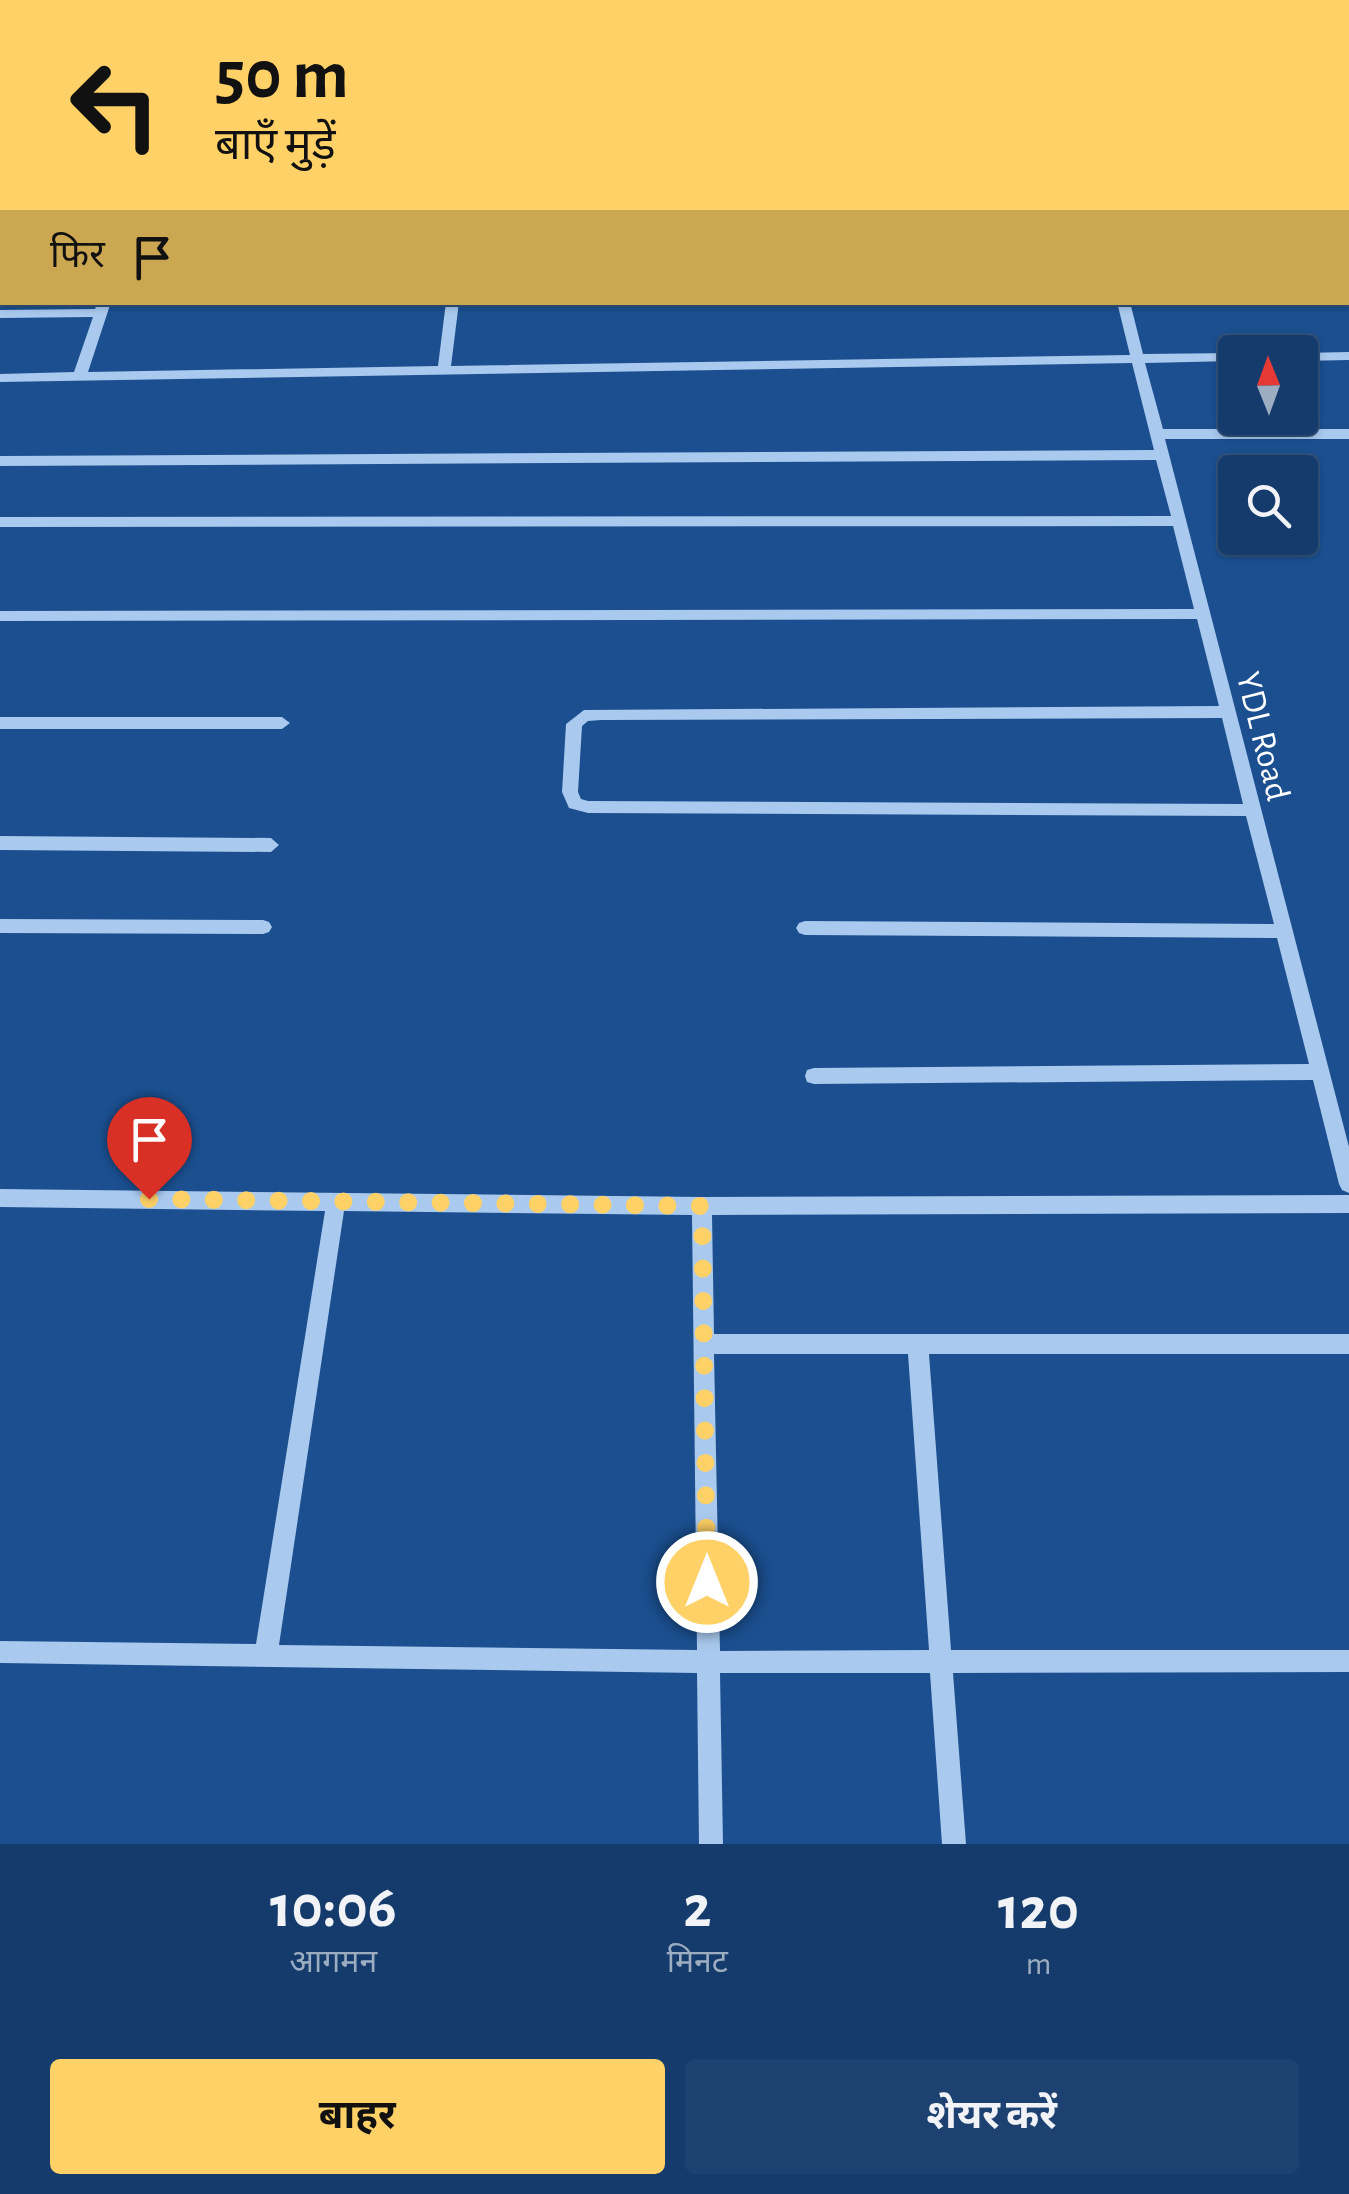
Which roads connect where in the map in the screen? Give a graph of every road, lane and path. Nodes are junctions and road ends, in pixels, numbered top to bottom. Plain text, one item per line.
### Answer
1 (453, 305) edge
2 (1123, 305) edge
3 (102, 308) edge
4 (0, 314) edge
5 (1318, 356) edge
6 (1349, 356) edge
7 (1218, 357) edge
8 (1136, 358) junction
9 (444, 370) junction
10 (80, 376) junction
11 (0, 378) edge
12 (1156, 434) junction
13 (1349, 434) edge
14 (1162, 455) junction
15 (0, 461) edge
16 (1179, 521) junction
17 (0, 522) edge
18 (1203, 614) junction
19 (0, 616) edge
20 (1227, 712) junction
21 (282, 722) dead end
22 (0, 723) edge
23 (1252, 810) junction
24 (0, 843) edge
25 (271, 845) dead end
26 (0, 926) edge
27 (263, 927) dead end
28 (804, 928) dead end
29 (1284, 931) junction
30 (1320, 1072) junction
31 (814, 1076) dead end
32 (1349, 1184) edge
33 (0, 1198) edge
34 (336, 1200) junction
35 (1349, 1204) edge
36 (702, 1206) junction
37 (706, 1344) junction
38 (918, 1344) junction
39 (1349, 1344) edge
40 (0, 1652) edge
41 (266, 1655) junction
42 (941, 1660) junction
43 (1349, 1661) edge
44 (708, 1662) junction
45 (711, 1844) edge
46 (954, 1844) edge

1 - 9 street
2 - 8 street, YDL Road
3 - 4 street
3 - 10 street
5 - 6 street
7 - 8 street
8 - 9 street
8 - 12 street, YDL Road
9 - 10 street
10 - 11 street
12 - 13 street
12 - 14 street, YDL Road
14 - 15 street
14 - 16 street, YDL Road
16 - 17 street
16 - 18 street, YDL Road
18 - 19 street
18 - 20 street, YDL Road
20 - 23 street, YDL Road
20 - 23 street
21 - 22 street
23 - 29 street, YDL Road
24 - 25 street
26 - 27 street
28 - 29 street
29 - 30 street, YDL Road
30 - 31 street
30 - 32 street, YDL Road
33 - 34 street
34 - 36 street
34 - 41 street
35 - 36 street
36 - 37 street
37 - 38 street
37 - 44 street
38 - 39 street
38 - 42 street
40 - 41 street
41 - 44 street
42 - 43 street
42 - 44 street
42 - 46 street
44 - 45 street

